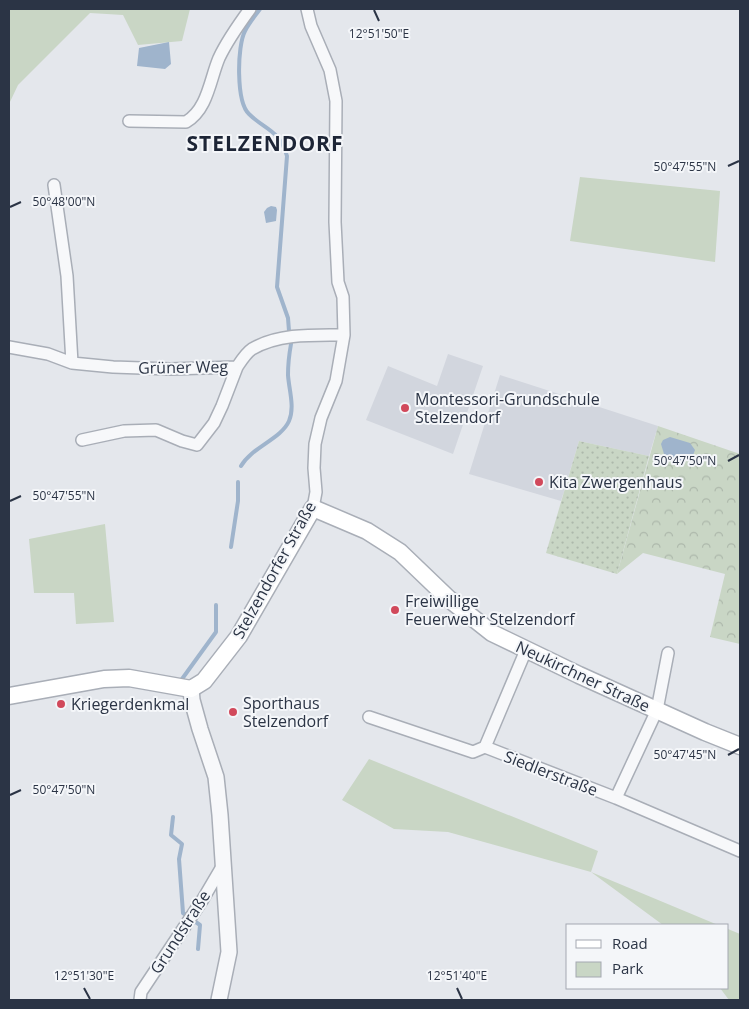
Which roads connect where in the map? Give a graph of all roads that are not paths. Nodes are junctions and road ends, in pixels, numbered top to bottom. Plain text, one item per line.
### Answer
1 (250, 9) edge
2 (307, 9) edge
3 (129, 121) dead end
4 (54, 184) dead end
5 (344, 335) junction
6 (9, 347) edge
7 (72, 363) junction
8 (236, 366) junction
9 (82, 440) dead end
10 (313, 508) junction
11 (526, 650) junction
12 (668, 653) dead end
13 (191, 690) junction
14 (9, 696) edge
15 (657, 710) junction
16 (368, 718) dead end
17 (740, 746) edge
18 (485, 748) junction
19 (616, 798) junction
20 (740, 851) edge
21 (223, 865) junction
22 (140, 1000) edge
23 (219, 1000) edge

1 - 3 street
2 - 5 street, Stelzendorfer Straße
4 - 7 street
5 - 8 street, Grüner Weg
5 - 10 street, Stelzendorfer Straße
6 - 7 street, Grüner Weg
7 - 8 street, Grüner Weg
8 - 9 street
10 - 11 main road, Neukirchner Straße
10 - 13 main road, Stelzendorfer Straße
11 - 15 main road, Neukirchner Straße
11 - 18 street
12 - 15 street, Neukirchner Straße
13 - 14 main road
13 - 21 street
15 - 17 main road, Neukirchner Straße
15 - 19 street, Siedlerstraße
16 - 18 street
18 - 19 street, Siedlerstraße
19 - 20 street, Siedlerstraße
21 - 22 street, Grundstraße
21 - 23 street

